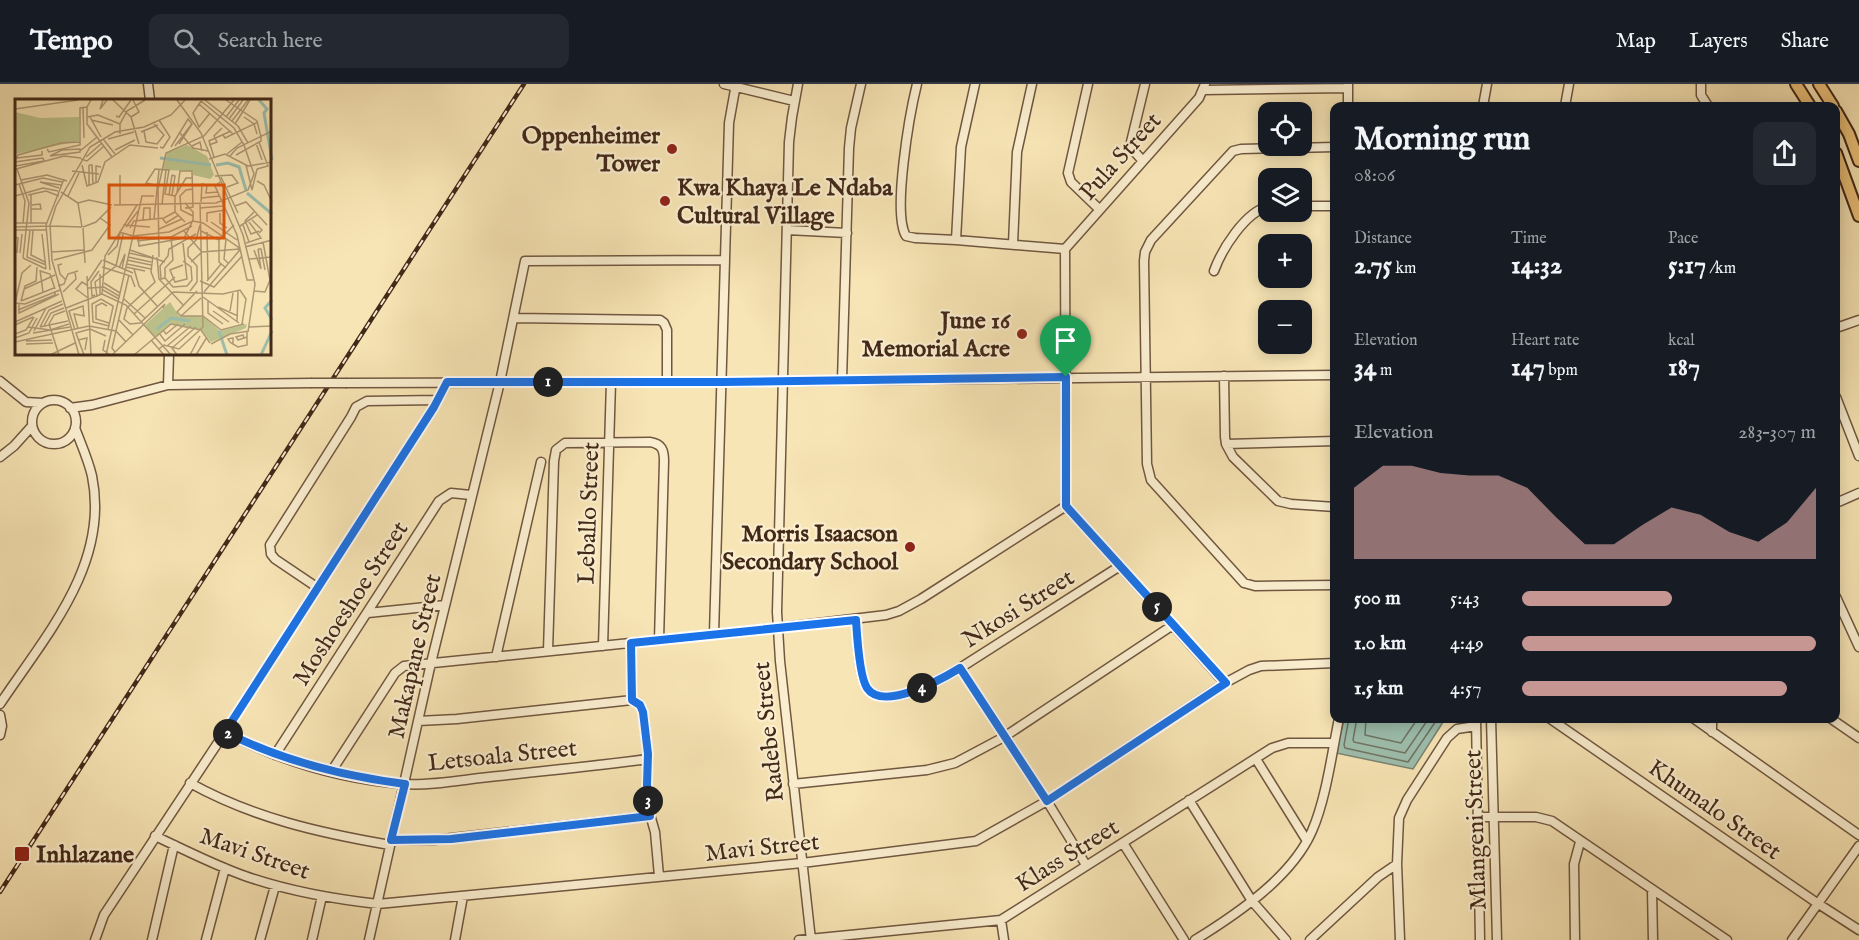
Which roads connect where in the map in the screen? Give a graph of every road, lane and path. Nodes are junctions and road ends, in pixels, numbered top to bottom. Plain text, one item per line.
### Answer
1 (148, 84) edge
2 (724, 84) edge
3 (798, 84) edge
4 (861, 84) edge
5 (917, 84) edge
6 (975, 84) edge
7 (1032, 84) edge
8 (1088, 84) edge
9 (1145, 84) edge
10 (1487, 84) edge
11 (1569, 84) edge
12 (1701, 84) edge
13 (1796, 84) edge
14 (1819, 84) edge
15 (736, 86) edge
16 (1348, 86) edge
17 (1204, 87) edge
18 (150, 99) edge
19 (794, 101) junction
20 (1348, 102) edge
21 (1484, 102) edge
22 (1566, 102) edge
23 (1705, 102) edge
24 (1807, 102) edge
25 (1830, 102) edge
26 (1840, 118) edge
27 (1330, 147) edge
28 (1142, 160) junction
29 (1859, 161) edge
30 (1840, 164) edge
31 (1312, 206) edge
32 (1330, 206) edge
33 (1099, 209) junction
34 (1258, 211) edge
35 (1859, 216) edge
36 (787, 230) junction
37 (847, 233) junction
38 (956, 240) junction
39 (1013, 244) junction
40 (1065, 249) junction
41 (725, 260) junction
42 (1214, 271) dead end
43 (514, 318) junction
44 (1859, 320) edge
45 (1840, 327) edge
46 (169, 356) edge
47 (1330, 375) edge
48 (1224, 376) junction
49 (1066, 377) junction
50 (1146, 377) junction
51 (783, 380) junction
52 (842, 380) junction
53 (0, 381) edge
54 (667, 381) junction
55 (447, 382) junction
56 (500, 382) junction
57 (611, 382) junction
58 (722, 382) junction
59 (168, 385) junction
60 (18, 396) junction
61 (438, 399) junction
62 (43, 403) junction
63 (92, 405) junction
64 (70, 408) junction
65 (1840, 417) edge
66 (32, 423) junction
67 (75, 424) junction
68 (38, 437) junction
69 (66, 441) junction
70 (1330, 441) edge
71 (609, 443) junction
72 (1226, 444) junction
73 (14, 446) junction
74 (85, 453) junction
75 (1859, 456) edge
76 (0, 457) edge
77 (541, 462) dead end
78 (553, 477) junction
79 (536, 483) junction
80 (1859, 493) edge
81 (471, 495) junction
82 (1840, 501) edge
83 (1066, 506) junction
84 (1330, 507) edge
85 (1120, 567) junction
86 (1330, 585) edge
87 (318, 588) junction
88 (445, 605) junction
89 (1840, 606) edge
90 (368, 613) junction
91 (856, 620) junction
92 (1173, 625) junction
93 (777, 628) junction
94 (714, 634) junction
95 (659, 640) junction
96 (631, 643) junction
97 (603, 646) junction
98 (1859, 647) edge
99 (548, 651) junction
100 (496, 657) junction
101 (431, 663) junction
102 (1330, 663) edge
103 (960, 668) junction
104 (1226, 683) junction
105 (632, 700) junction
106 (0, 704) edge
107 (0, 715) edge
108 (418, 721) junction
109 (1338, 723) edge
110 (1473, 723) edge
111 (1476, 723) edge
112 (1491, 723) edge
113 (1556, 723) edge
114 (1700, 723) edge
115 (1712, 723) edge
116 (1837, 723) edge
117 (225, 732) junction
118 (1712, 732) junction
119 (0, 735) edge
120 (1004, 737) junction
121 (1859, 738) edge
122 (1334, 743) junction
123 (275, 755) junction
124 (648, 759) junction
125 (1256, 759) junction
126 (638, 761) junction
127 (331, 772) junction
128 (647, 776) junction
129 (190, 783) junction
130 (405, 784) junction
131 (793, 784) junction
132 (1189, 800) junction
133 (1047, 801) junction
134 (650, 816) junction
135 (1478, 817) junction
136 (1494, 817) junction
137 (1859, 835) edge
138 (155, 836) junction
139 (1307, 841) junction
140 (1580, 842) junction
141 (391, 843) junction
142 (1123, 843) junction
143 (174, 845) junction
144 (1859, 846) edge
145 (802, 863) junction
146 (1397, 864) junction
147 (1086, 865) junction
148 (225, 868) junction
149 (659, 876) junction
150 (275, 886) junction
151 (1652, 890) junction
152 (322, 896) junction
153 (463, 896) junction
154 (1252, 901) junction
155 (1817, 903) junction
156 (378, 904) junction
157 (1001, 920) junction
158 (1859, 930) edge
159 (811, 939) edge
160 (95, 940) edge
161 (152, 940) edge
162 (206, 940) edge
163 (260, 940) edge
164 (312, 940) edge
165 (369, 940) edge
166 (455, 940) edge
167 (799, 940) edge
168 (1004, 940) edge
169 (1184, 940) edge
170 (1195, 940) edge
171 (1286, 940) edge
172 (1310, 940) edge
173 (1400, 940) edge
174 (1480, 940) edge
175 (1497, 940) edge
176 (1575, 940) edge
177 (1653, 940) edge
178 (1727, 940) edge
179 (1792, 940) edge

1 - 18 street
2 - 15 street
3 - 19 street, Radebe Street
4 - 37 street
5 - 38 street
6 - 38 street
7 - 39 street
8 - 33 street
9 - 28 street
10 - 21 street
11 - 22 street
12 - 23 street
13 - 24 main road
14 - 25 main road
15 - 19 street
15 - 41 street
16 - 17 street, Pula Street
16 - 20 street
17 - 28 street, Pula Street
19 - 36 street, Radebe Street
26 - 29 main road
27 - 50 street
28 - 33 street, Pula Street
30 - 35 main road
31 - 32 street
33 - 40 street, Pula Street
34 - 42 street
36 - 37 street
36 - 51 street, Radebe Street
37 - 52 street
38 - 39 street
39 - 40 street
40 - 49 street
41 - 43 street, Makapane Street
41 - 58 street
43 - 54 street
43 - 56 street, Makapane Street
44 - 45 street
46 - 59 street
47 - 48 street
48 - 50 street
48 - 72 street
49 - 50 street
49 - 52 street
49 - 83 street
50 - 86 street
51 - 52 street
51 - 58 street
51 - 93 street, Radebe Street
53 - 60 street
54 - 57 street
54 - 58 street
55 - 56 street
55 - 59 street, bridge
55 - 61 street
56 - 57 street
56 - 81 street, Makapane Street
57 - 71 street, Leballo Street
58 - 94 street
59 - 63 street
60 - 62 street
60 - 66 street
61 - 87 street
61 - 87 street
62 - 64 street
62 - 66 street
63 - 64 street
63 - 67 street
64 - 67 street
65 - 75 street
66 - 68 street
66 - 73 street
67 - 69 street
67 - 74 street
68 - 69 street
68 - 73 street
69 - 74 street
70 - 72 street
71 - 78 street
71 - 95 street
71 - 97 street, Leballo Street
72 - 84 street
73 - 76 street
74 - 106 street
77 - 79 street
78 - 79 street
78 - 99 street
79 - 100 street
80 - 82 street
81 - 88 street, Makapane Street
81 - 90 street, Moshoeshoe Street
83 - 85 street
83 - 91 street
85 - 92 street
85 - 103 street, Nkosi Street
87 - 117 street
88 - 90 street
88 - 101 street, Makapane Street
89 - 98 street
90 - 123 street, Moshoeshoe Street
91 - 93 street
91 - 103 street, Nkosi Street
92 - 104 street
92 - 120 street
93 - 94 street
93 - 131 street, Radebe Street
94 - 95 street
95 - 96 street
96 - 97 street
96 - 105 street
97 - 99 street
99 - 100 street
100 - 101 street
101 - 108 street, Makapane Street
101 - 127 street
102 - 104 street, Mavi Street
103 - 120 street
104 - 133 street, Mavi Street
105 - 108 street
105 - 124 street
107 - 119 street
108 - 130 street, Makapane Street
109 - 122 street
110 - 146 street
111 - 135 street, Mlangeni Street
112 - 136 street, Mlangeni Street
113 - 155 street, Khumalo Street
114 - 118 street
115 - 118 street
116 - 121 street
117 - 123 street, Letsoala Street
117 - 129 street
118 - 137 street
120 - 131 street
120 - 133 street
122 - 125 street, Klass Street
122 - 139 street
123 - 127 street, Letsoala Street
124 - 126 street, Letsoala Street
124 - 128 street
125 - 132 street, Klass Street
125 - 139 street
126 - 128 street
126 - 130 street, Letsoala Street
127 - 130 street, Letsoala Street
128 - 134 street
129 - 138 street
129 - 141 street
130 - 141 street, Makapane Street
131 - 145 street, Radebe Street
132 - 142 street, Klass Street
132 - 154 street
133 - 145 street, Mavi Street
133 - 147 street
134 - 141 street
134 - 149 street
135 - 136 street
135 - 174 street, Mlangeni Street
136 - 140 street
136 - 175 street, Mlangeni Street
138 - 143 street, Mavi Street
138 - 160 street
139 - 154 street
140 - 151 street
140 - 176 street
141 - 156 street, Makapane Street
142 - 147 street, Klass Street
142 - 169 street
143 - 148 street, Mavi Street
143 - 161 street
144 - 155 street
145 - 149 street, Mavi Street
145 - 159 street, Radebe Street
146 - 172 street
146 - 173 street
147 - 157 street, Klass Street
148 - 150 street, Mavi Street
148 - 162 street
149 - 153 street, Mavi Street
150 - 152 street, Mavi Street
150 - 163 street
151 - 177 street
151 - 178 street
152 - 156 street, Mavi Street
152 - 164 street
153 - 156 street, Mavi Street
153 - 166 street
154 - 170 street
154 - 171 street
155 - 158 street, Khumalo Street
155 - 179 street
156 - 165 street, Makapane Street
157 - 159 street, Klass Street
157 - 168 street
159 - 167 street, Klass Street

